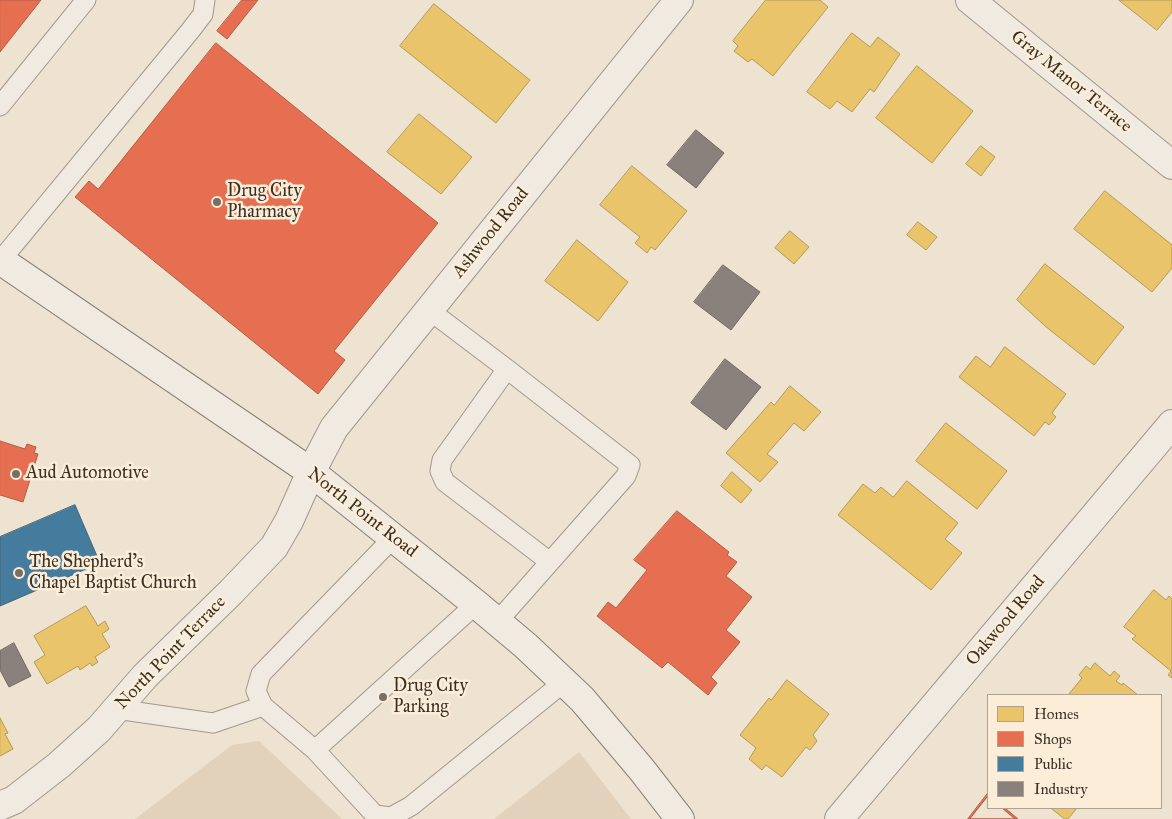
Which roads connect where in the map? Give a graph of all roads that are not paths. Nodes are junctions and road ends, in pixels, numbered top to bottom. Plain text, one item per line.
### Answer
1 (86, 0) edge
2 (205, 0) edge
3 (679, 0) edge
4 (970, 0) edge
5 (0, 106) edge
6 (1172, 165) edge
7 (0, 260) edge
8 (429, 310) junction
9 (507, 369) junction
10 (1172, 424) edge
11 (311, 472) junction
12 (393, 538) junction
13 (550, 562) junction
14 (476, 604) junction
15 (497, 622) junction
16 (564, 682) junction
17 (263, 706) junction
18 (116, 709) junction
19 (315, 750) junction
20 (0, 806) edge
21 (680, 819) edge
22 (839, 819) edge

1 - 5 lane
2 - 7 lane
3 - 8 street, Ashwood Road
4 - 6 street, Gray Manor Terrace
7 - 11 street, North Point Road
8 - 9 lane
8 - 11 street, Ashwood Road
9 - 13 lane
9 - 13 lane
10 - 22 street, Oakwood Road
11 - 12 street, North Point Road
11 - 18 street, North Point Terrace
12 - 14 street, North Point Road
12 - 17 lane
13 - 15 lane
14 - 15 street, North Point Road
14 - 19 lane
15 - 16 street, North Point Road
16 - 19 lane
16 - 21 street, North Point Road
17 - 18 lane
17 - 19 lane
18 - 20 street, North Point Terrace

